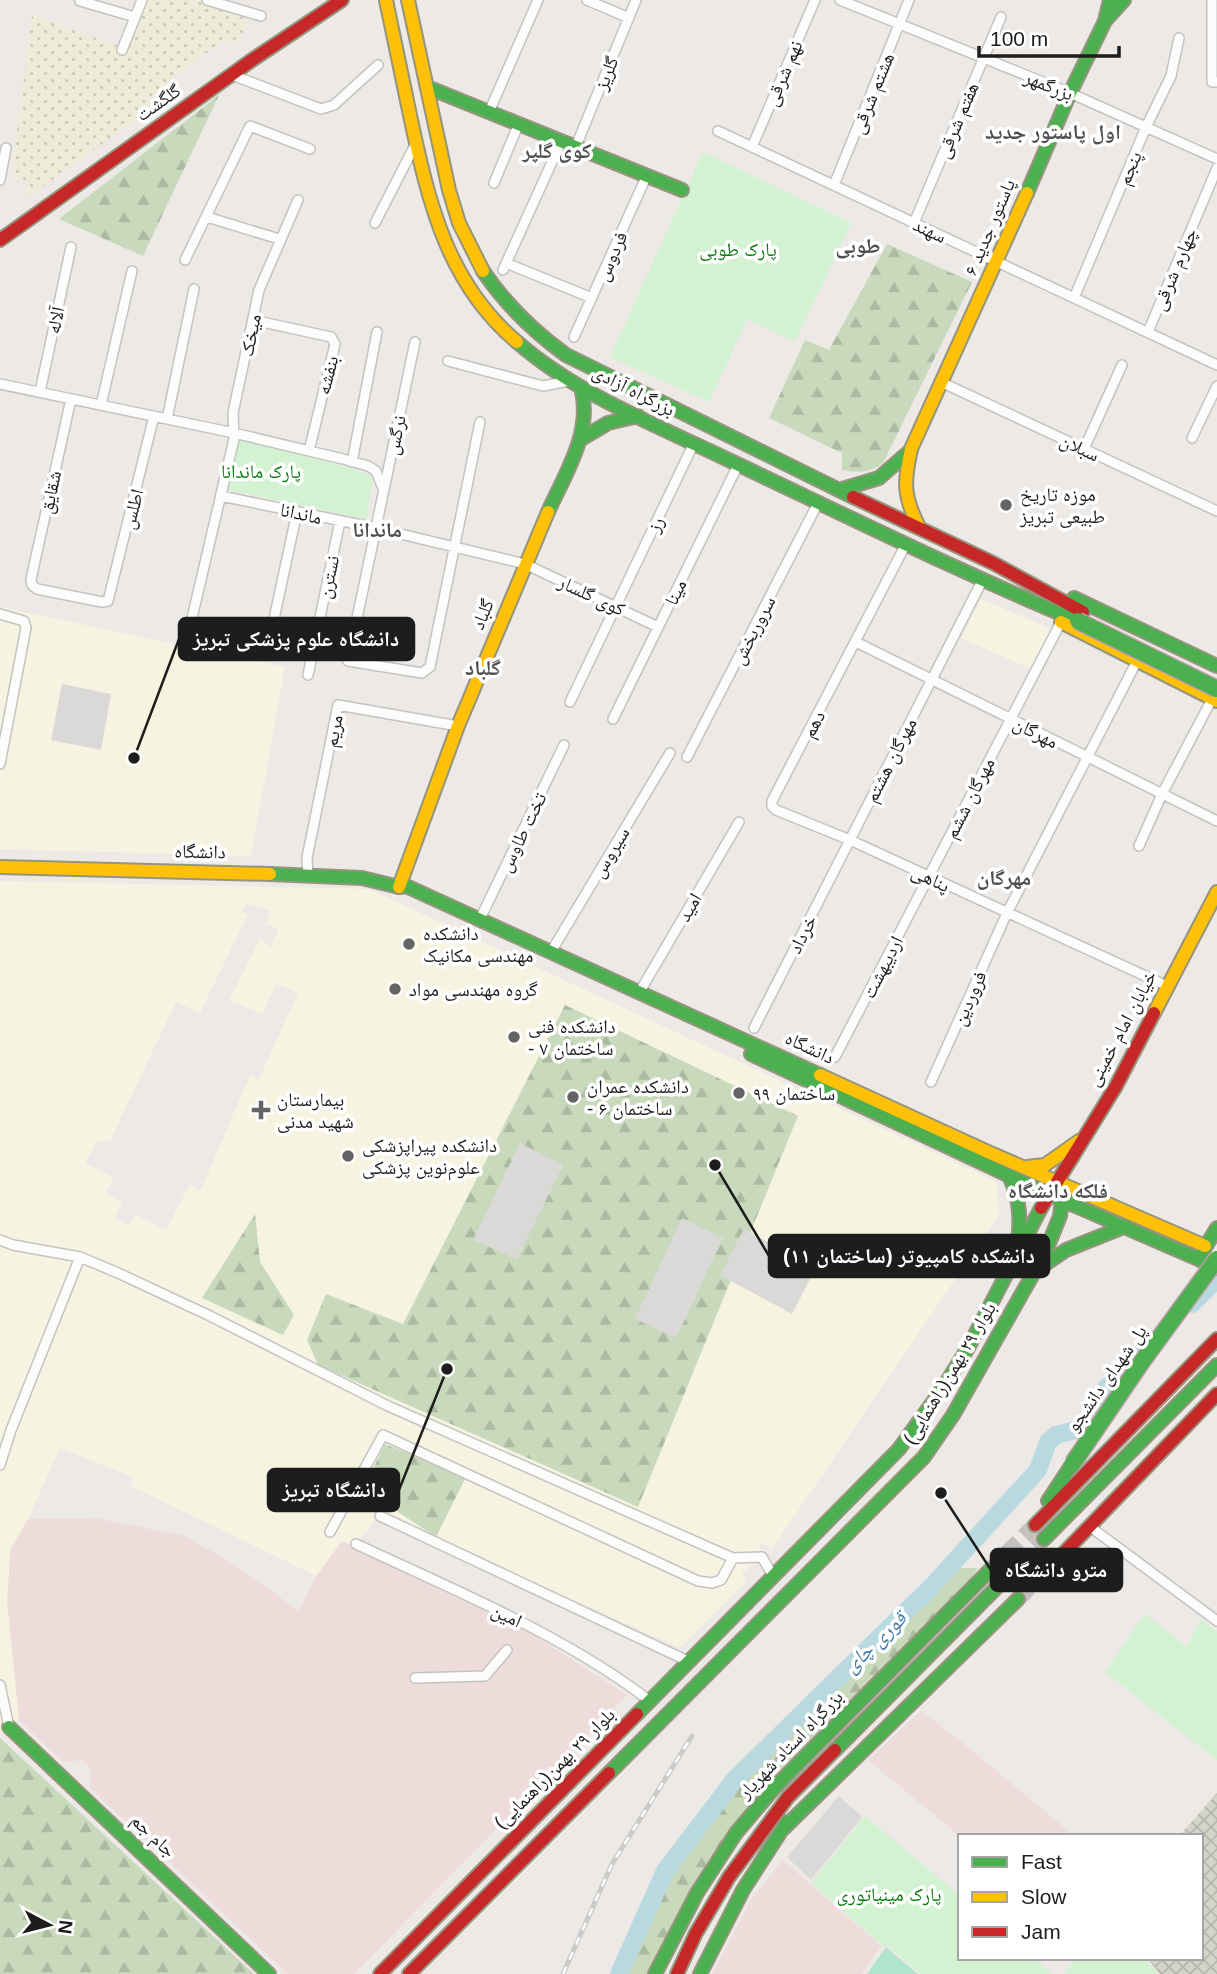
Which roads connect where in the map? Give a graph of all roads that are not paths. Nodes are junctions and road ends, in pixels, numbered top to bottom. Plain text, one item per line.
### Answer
1 (142, 0) edge
2 (207, 0) edge
3 (342, 0) edge
4 (386, 0) edge
5 (408, 0) edge
6 (538, 0) edge
7 (587, 0) edge
8 (636, 0) edge
9 (814, 0) edge
10 (840, 0) edge
11 (909, 0) edge
12 (1110, 0) edge
13 (1125, 0) edge
14 (1212, 0) edge
15 (80, 1) edge
16 (261, 16) dead end
17 (135, 17) junction
18 (1000, 17) dead end
19 (629, 18) junction
20 (1105, 21) junction
21 (900, 25) junction
22 (1179, 38) dead end
23 (122, 50) dead end
24 (982, 59) junction
25 (378, 65) dead end
26 (232, 75) junction
27 (1217, 82) edge
28 (427, 87) junction
29 (1070, 93) junction
30 (489, 111) junction
31 (519, 123) junction
32 (1146, 127) junction
33 (718, 131) dead end
34 (416, 143) junction
35 (569, 143) junction
36 (752, 147) junction
37 (6, 148) dead end
38 (310, 149) dead end
39 (1217, 159) edge
40 (1217, 168) edge
41 (647, 176) junction
42 (0, 180) edge
43 (494, 183) dead end
44 (834, 185) junction
45 (682, 190) dead end
46 (298, 200) dead end
47 (206, 217) junction
48 (375, 223) dead end
49 (914, 223) junction
50 (279, 239) junction
51 (0, 240) edge
52 (71, 247) dead end
53 (186, 260) dead end
54 (997, 262) junction
55 (132, 271) dead end
56 (194, 289) dead end
57 (592, 298) junction
58 (1074, 298) junction
59 (253, 320) junction
60 (377, 332) dead end
61 (1148, 332) junction
62 (574, 337) dead end
63 (415, 342) dead end
64 (448, 361) dead end
65 (1122, 365) dead end
66 (1217, 365) edge
67 (617, 380) junction
68 (943, 383) junction
69 (0, 384) edge
70 (576, 384) junction
71 (1217, 386) edge
72 (635, 389) junction
73 (40, 392) junction
74 (71, 399) junction
75 (607, 400) junction
76 (102, 405) junction
77 (631, 412) junction
78 (154, 416) junction
79 (167, 419) junction
80 (480, 422) dead end
81 (234, 433) junction
82 (1192, 438) dead end
83 (580, 439) junction
84 (694, 443) junction
85 (1084, 449) junction
86 (911, 450) junction
87 (309, 451) junction
88 (352, 462) junction
89 (738, 465) junction
90 (384, 490) junction
91 (839, 490) junction
92 (221, 496) junction
93 (818, 502) junction
94 (1217, 511) edge
95 (297, 512) junction
96 (340, 521) junction
97 (918, 526) junction
98 (376, 528) junction
99 (906, 544) junction
100 (454, 547) junction
101 (526, 564) junction
102 (982, 581) junction
103 (1037, 584) junction
104 (108, 601) joint
105 (1029, 602) junction
106 (616, 606) junction
107 (0, 614) edge
108 (1081, 617) junction
109 (1061, 622) junction
110 (658, 627) junction
111 (856, 642) junction
112 (1137, 662) junction
113 (1215, 669) edge
114 (308, 675) dead end
115 (931, 680) junction
116 (1211, 695) edge
117 (570, 702) dead end
118 (613, 719) dead end
119 (1010, 719) junction
120 (458, 726) junction
121 (564, 745) dead end
122 (670, 753) dead end
123 (687, 757) dead end
124 (1086, 757) junction
125 (0, 764) edge
126 (1162, 794) junction
127 (772, 806) joint
128 (1217, 821) edge
129 (738, 822) dead end
130 (849, 841) junction
131 (1139, 846) dead end
132 (0, 867) edge
133 (307, 876) junction
134 (928, 876) junction
135 (399, 887) junction
136 (1217, 892) edge
137 (1007, 913) junction
138 (480, 919) junction
139 (551, 952) junction
140 (1167, 986) junction
141 (639, 992) junction
142 (754, 1028) dead end
143 (835, 1057) dead end
144 (931, 1082) dead end
145 (1086, 1136) junction
146 (1016, 1171) junction
147 (1056, 1192) junction
148 (1126, 1226) junction
149 (1217, 1228) edge
150 (0, 1240) edge
151 (1020, 1249) junction
152 (1201, 1252) junction
153 (1045, 1253) junction
154 (80, 1257) junction
155 (1217, 1259) edge
156 (1217, 1268) edge
157 (1034, 1272) junction
158 (1217, 1339) edge
159 (1217, 1365) edge
160 (1217, 1394) edge
161 (0, 1465) edge
162 (380, 1516) dead end
163 (1089, 1527) junction
164 (330, 1532) dead end
165 (1040, 1532) junction
166 (356, 1544) dead end
167 (733, 1558) junction
168 (1059, 1558) tunnel mouth
169 (990, 1570) tunnel mouth
170 (774, 1576) junction
171 (1002, 1582) tunnel mouth
172 (1018, 1599) tunnel mouth
173 (1217, 1621) edge
174 (506, 1650) dead end
175 (690, 1662) junction
176 (415, 1678) dead end
177 (0, 1685) edge
178 (650, 1701) junction
179 (2, 1707) edge
180 (9, 1727) joint
181 (828, 1758) junction
182 (586, 1766) junction
183 (601, 1781) junction
184 (783, 1829) junction
185 (269, 1974) edge
186 (380, 1974) edge
187 (410, 1974) edge
188 (655, 1974) edge
189 (677, 1974) edge
190 (699, 1974) edge

1 - 17 street
2 - 16 street
3 - 26 main road, گلگشت
4 - 34 main road, بزرگراه آزادی
5 - 28 main road, بزرگراه آزادی
6 - 30 street
7 - 19 street
8 - 19 street, گلریز
9 - 36 street, نهم شرقی
10 - 21 street, بزرگمهر
11 - 21 street, هشتم شرقی
12 - 20 main road, پاستور جدید ۶
13 - 20 main road, پاستور جدید ۶
14 - 27 street
15 - 17 street
17 - 23 street
18 - 24 street, هفتم شرقی
19 - 35 street, گلریز
20 - 29 main road, پاستور جدید ۶
21 - 24 street, بزرگمهر
21 - 44 street, هشتم شرقی
22 - 32 street, پنجم
24 - 29 street, بزرگمهر
24 - 49 street, هفتم شرقی
25 - 26 street
26 - 51 main road, گلگشت
28 - 30 main road
28 - 67 main road, بزرگراه آزادی
29 - 32 street, بزرگمهر
29 - 54 main road, پاستور جدید ۶
30 - 31 main road
31 - 35 main road
31 - 43 street
32 - 39 street, بزرگمهر
32 - 58 street, پنجم
33 - 36 street, سهند
34 - 48 street
34 - 70 main road, بزرگراه آزادی
35 - 41 main road
35 - 57 street
36 - 44 street, سهند
37 - 42 street
38 - 47 street
40 - 61 street, چهارم شرقی
41 - 45 main road
41 - 57 street, فردوس
44 - 49 street, سهند
46 - 50 street, میخک
47 - 50 street
47 - 53 street
49 - 54 street, سهند
50 - 59 street, میخک
52 - 73 street, آلاله
54 - 58 street, سهند
54 - 68 main road, پاستور جدید ۶
55 - 76 street
56 - 79 street
57 - 62 street, فردوس
58 - 61 street, سهند
59 - 81 street, میخک
59 - 87 street, بنفشه
60 - 88 street
61 - 66 street, سهند
63 - 90 street, نرگس
64 - 70 street
65 - 85 street
67 - 72 main road, بزرگراه آزادی
67 - 75 main road
68 - 85 street, سبلان
68 - 86 main road, پاستور جدید ۶
69 - 73 street
70 - 75 main road, بزرگراه آزادی
70 - 83 main road, گلباد
71 - 82 street
72 - 77 main road
72 - 91 main road, بزرگراه آزادی
73 - 74 street
74 - 76 street
74 - 104 street, شقایق
75 - 77 main road, بزرگراه آزادی
76 - 78 street
77 - 83 main road
77 - 84 main road, بزرگراه آزادی
78 - 79 street
78 - 104 street, اطلس
79 - 81 street
80 - 100 street
81 - 87 street
81 - 92 street
83 - 101 main road, گلباد
84 - 89 main road, بزرگراه آزادی
84 - 106 street, رز
85 - 94 street, سبلان
86 - 91 main road, پاستور جدید ۶
86 - 97 main road, پاستور جدید ۶
87 - 88 street
88 - 90 street
89 - 93 main road, بزرگراه آزادی
89 - 110 street, مینا
90 - 98 street, نرگس
91 - 97 main road, بزرگراه آزادی
92 - 95 street, ماندانا
92 - 95 street
93 - 99 main road, بزرگراه آزادی
93 - 123 street, سروربخش
95 - 96 street, ماندانا
96 - 98 street, ماندانا
96 - 114 street, نسترن
97 - 103 main road, بزرگراه آزادی
98 - 100 street, ماندانا
98 - 100 street, نرگس
99 - 102 main road, بزرگراه آزادی
99 - 111 street, دهم
100 - 101 street, ماندانا
101 - 106 street, کوی گلسار
101 - 120 main road, گلباد
102 - 105 main road, بزرگراه آزادی
102 - 115 street, مهرگان هشتم
103 - 108 main road, بزرگراه آزادی
103 - 113 main road
105 - 108 main road, بزرگراه آزادی
105 - 109 main road
106 - 110 street, کوی گلسار
106 - 117 street, رز
107 - 125 street
108 - 113 main road
108 - 116 main road, bridge
109 - 112 main road
109 - 119 street, مهرگان ششم
110 - 118 street, مینا
111 - 115 street, مهرگان
111 - 127 street, دهم
112 - 116 main road
112 - 124 street, فروردین
113 - 116 main road
115 - 119 street, مهرگان
115 - 130 street, مهرگان هشتم
116 - 126 street
119 - 124 street, مهرگان
119 - 134 street, مهرگان ششم
120 - 133 street, مریم
120 - 135 main road, گلباد
121 - 138 street, تخت طاوس
122 - 139 street, سیروس
124 - 126 street, مهرگان
124 - 137 street, فروردین
126 - 128 street, مهرگان
126 - 131 street
127 - 130 street, پناهی
129 - 141 street, امید
130 - 134 street, پناهی
130 - 142 street, خرداد
132 - 133 main road, دانشگاه
133 - 135 main road, دانشگاه
134 - 137 street, پناهی
134 - 143 street, اردیبهشت
135 - 138 main road, دانشگاه
135 - 146 main road, دانشگاه
136 - 140 main road, خیابان امام خمینی
137 - 140 street, پناهی
137 - 144 street, فروردین
138 - 139 main road, دانشگاه
139 - 141 main road, دانشگاه
140 - 145 main road, خیابان امام خمینی
141 - 146 main road, دانشگاه
145 - 146 main road
145 - 147 main road, خیابان امام خمینی
146 - 147 main road, دانشگاه
146 - 151 main road
147 - 148 main road, دانشگاه
147 - 151 main road, بلوار ٢٩ بهمن(راهنمایی)
147 - 152 main road, دانشگاه
147 - 153 main road, بلوار ٢٩ بهمن(راهنمایی)
148 - 152 main road, دانشگاه
148 - 157 main road
149 - 152 main road
150 - 154 street
151 - 153 main road
151 - 170 main road, بلوار ٢٩ بهمن(راهنمایی)
152 - 156 main road
153 - 157 main road, بلوار ٢٩ بهمن(راهنمایی)
154 - 161 street
154 - 167 street
155 - 165 main road, پل شهدای دانشجو, bridge
157 - 183 main road, بلوار ٢٩ بهمن(راهنمایی)
158 - 165 main road
159 - 165 main road
160 - 163 main road
162 - 175 street
163 - 168 main road
163 - 173 street
164 - 167 street
166 - 178 street, امین
167 - 170 street
169 - 188 main road, بزرگراه استاد شهریار
170 - 175 main road, بلوار ٢٩ بهمن(راهنمایی)
171 - 181 main road, بزرگراه استاد شهریار
172 - 184 main road
174 - 176 street
175 - 178 main road, بلوار ٢٩ بهمن(راهنمایی)
177 - 179 street
178 - 182 main road, بلوار ٢٩ بهمن(راهنمایی)
179 - 180 street
180 - 185 main road, جام جم
181 - 184 main road
181 - 189 main road, بزرگراه استاد شهریار
182 - 183 main road
182 - 186 main road, بلوار ٢٩ بهمن(راهنمایی)
183 - 187 main road, بلوار ٢٩ بهمن(راهنمایی)
184 - 190 main road

